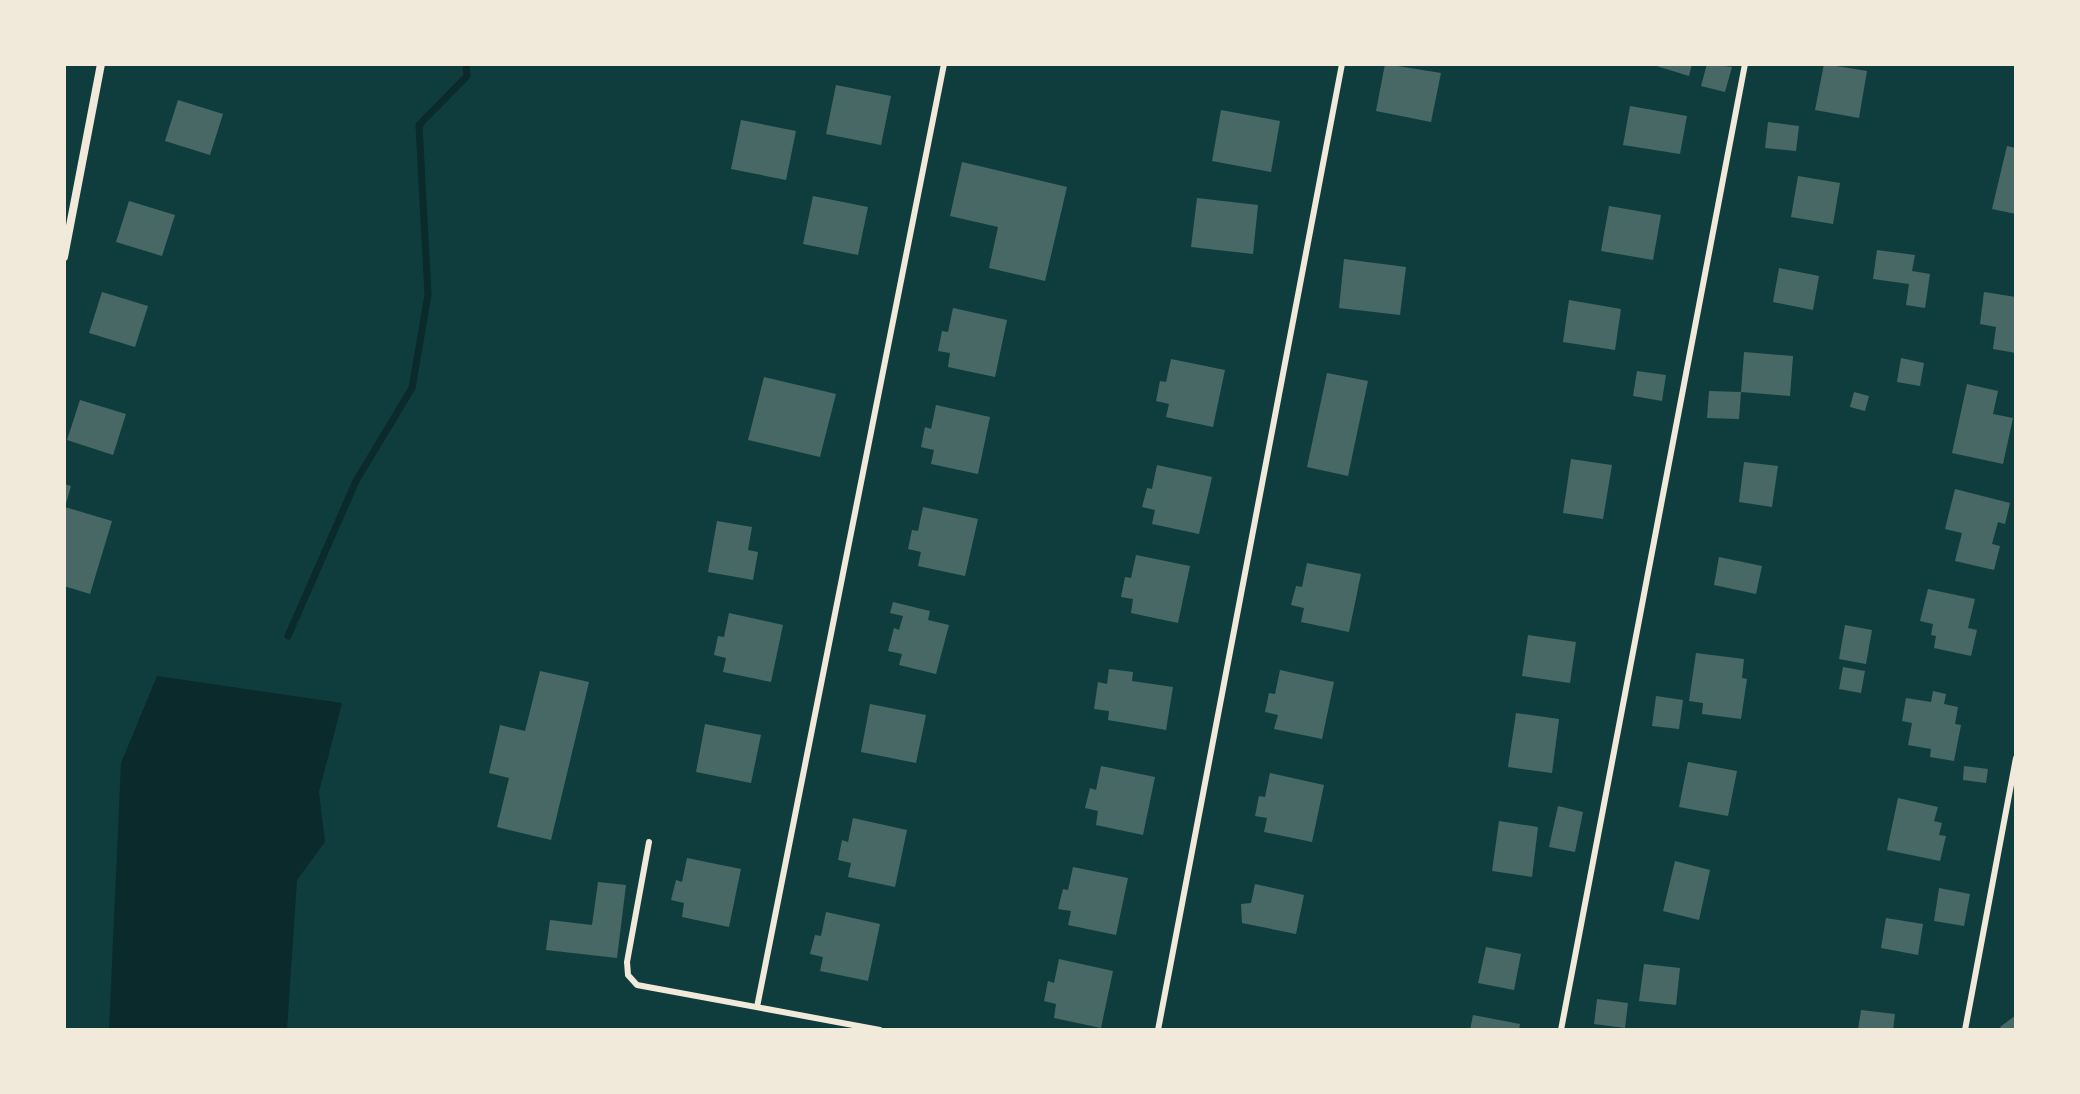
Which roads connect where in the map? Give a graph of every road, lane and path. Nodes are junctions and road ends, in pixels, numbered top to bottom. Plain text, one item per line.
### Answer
1 (101, 64) edge
2 (944, 64) edge
3 (1342, 64) edge
4 (1745, 64) edge
5 (64, 257) edge
6 (2016, 758) edge
7 (649, 842) dead end
8 (757, 1007) junction
9 (880, 1030) edge
10 (1158, 1030) edge
11 (1561, 1030) edge
12 (1965, 1030) edge

1 - 5 street
2 - 8 lane
3 - 10 lane
4 - 11 lane
6 - 12 lane
7 - 8 lane
8 - 9 lane

